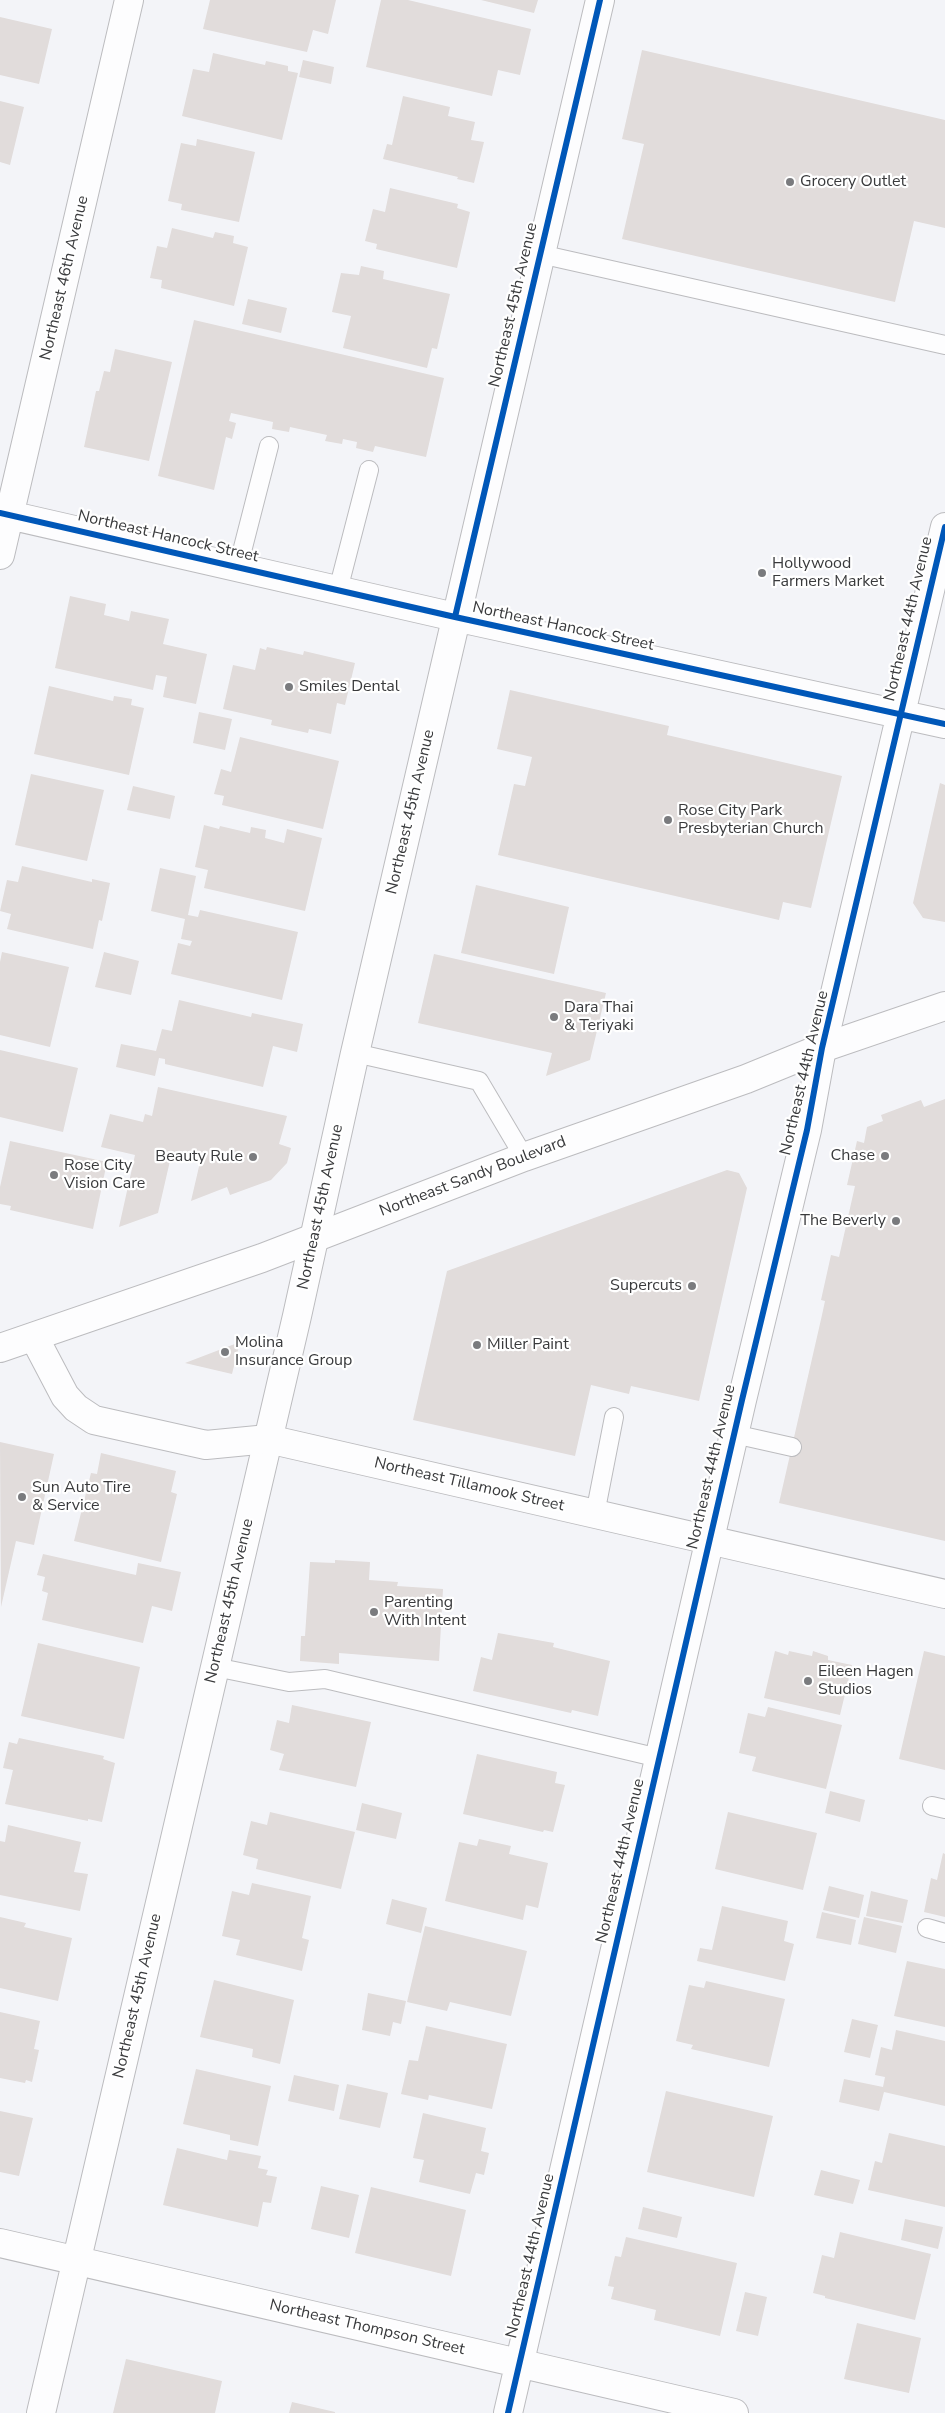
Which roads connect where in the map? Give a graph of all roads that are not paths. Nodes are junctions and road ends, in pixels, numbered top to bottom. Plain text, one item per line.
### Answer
1 (129, 0) edge
2 (600, 0) edge
3 (540, 254) junction
4 (945, 345) edge
5 (269, 446) dead end
6 (369, 470) dead end
7 (5, 514) edge
8 (945, 528) edge
9 (0, 556) edge
10 (238, 567) junction
11 (338, 590) junction
12 (456, 617) junction
13 (901, 715) junction
14 (945, 724) edge
15 (945, 1006) edge
16 (822, 1048) junction
17 (355, 1053) junction
18 (524, 1157) junction
19 (313, 1238) junction
20 (34, 1337) junction
21 (0, 1348) edge
22 (614, 1417) dead end
23 (734, 1434) junction
24 (268, 1439) junction
25 (792, 1447) dead end
26 (595, 1514) junction
27 (709, 1540) junction
28 (945, 1594) edge
29 (215, 1667) junction
30 (659, 1758) junction
31 (928, 1928) dead end
32 (945, 1933) edge
33 (0, 2243) edge
34 (76, 2261) junction
35 (520, 2364) junction
36 (41, 2413) edge
37 (508, 2413) edge
38 (734, 2413) edge

1 - 7 street, Northeast 46th Avenue
2 - 3 street, Northeast 45th Avenue
3 - 4 lane
3 - 12 street, Northeast 45th Avenue
5 - 10 lane
6 - 11 lane
7 - 9 street, Northeast 46th Avenue
7 - 10 street, Northeast Hancock Street
8 - 13 street, Northeast 44th Avenue
10 - 11 street, Northeast Hancock Street
11 - 12 street, Northeast Hancock Street
12 - 13 street, Northeast Hancock Street
12 - 17 street, Northeast 45th Avenue
13 - 14 street, Northeast Hancock Street
13 - 16 street, Northeast 44th Avenue
15 - 16 street, Northeast Sandy Boulevard
16 - 18 street, Northeast Sandy Boulevard
16 - 23 street, Northeast 44th Avenue
17 - 18 lane
17 - 19 street, Northeast 45th Avenue
18 - 19 street, Northeast Sandy Boulevard
19 - 20 street, Northeast Sandy Boulevard
19 - 24 street, Northeast 45th Avenue
20 - 21 street, Northeast Sandy Boulevard
20 - 24 street, Northeast Tillamook Street
22 - 26 lane
23 - 25 lane
23 - 27 street, Northeast 44th Avenue
24 - 26 street, Northeast Tillamook Street
24 - 29 street, Northeast 45th Avenue
26 - 27 street, Northeast Tillamook Street
27 - 28 street, Northeast Tillamook Street
27 - 30 street, Northeast 44th Avenue
29 - 30 lane
29 - 34 street, Northeast 45th Avenue
30 - 35 street, Northeast 44th Avenue
31 - 32 lane
33 - 34 street, Northeast Thompson Street
34 - 35 street, Northeast Thompson Street
34 - 36 street, Northeast 45th Avenue
35 - 37 street, Northeast 44th Avenue
35 - 38 street, Northeast Thompson Street

